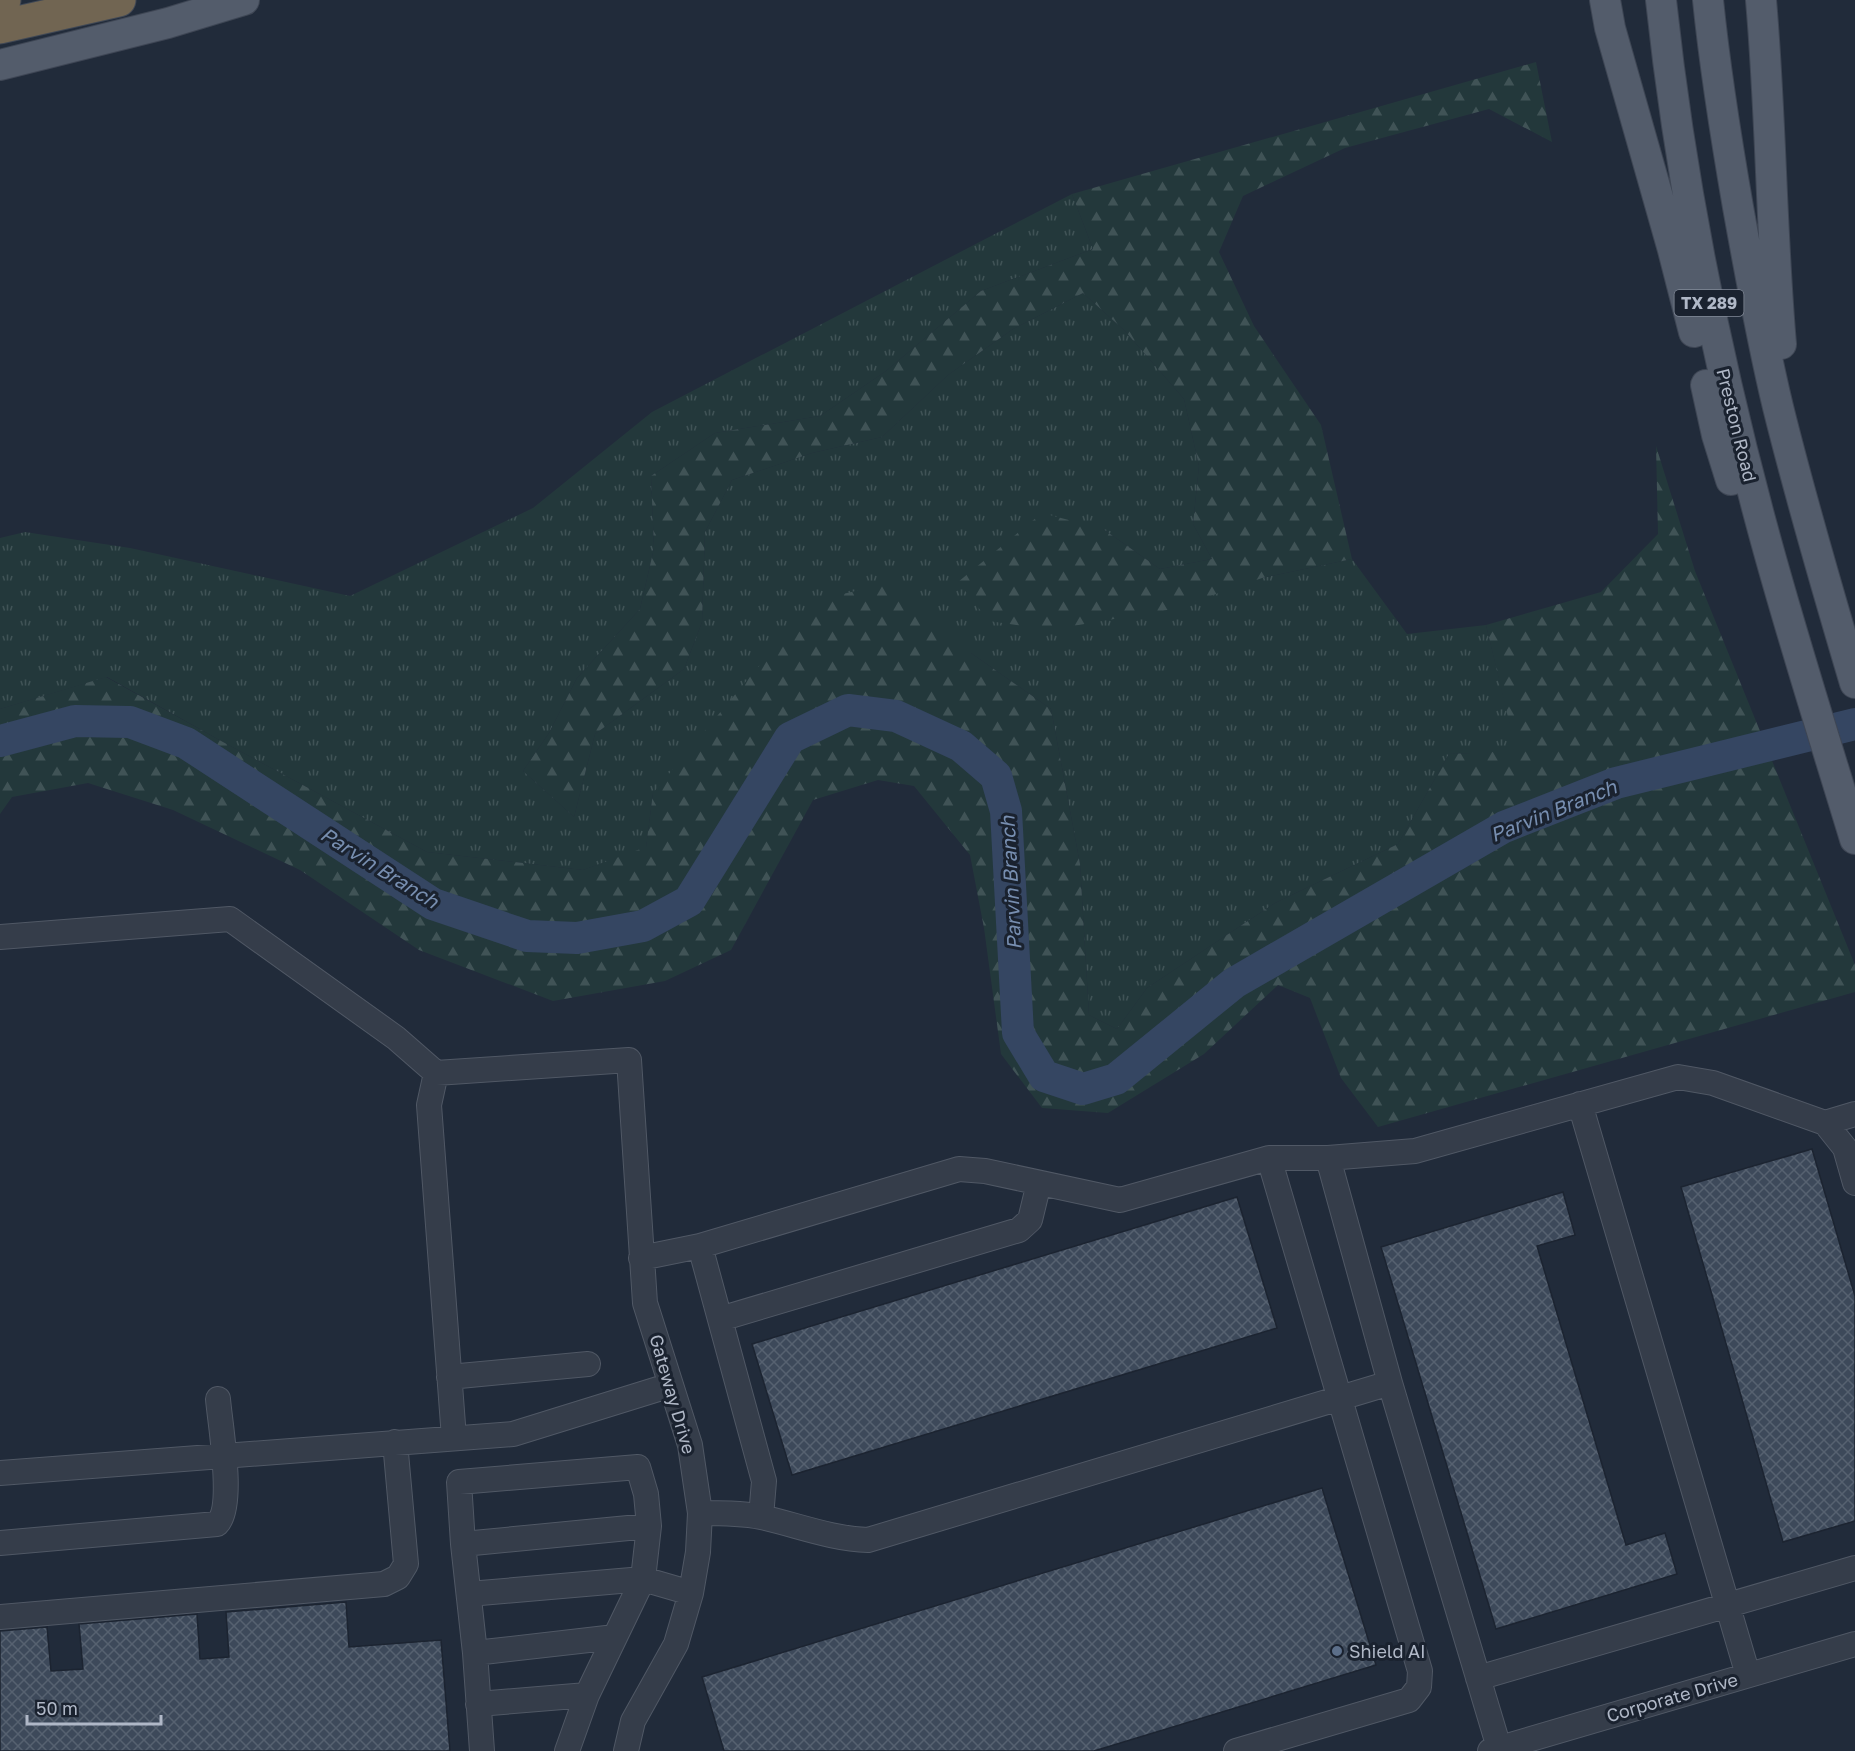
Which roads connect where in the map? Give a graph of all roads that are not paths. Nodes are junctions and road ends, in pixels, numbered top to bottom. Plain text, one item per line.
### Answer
1 (4, 0) edge
2 (119, 0) edge
3 (244, 0) edge
4 (1605, 0) edge
5 (1661, 0) edge
6 (1708, 0) edge
7 (1761, 0) edge
8 (0, 1) edge
9 (0, 27) edge
10 (0, 65) edge
11 (1819, 562) junction
12 (1783, 601) junction
13 (1855, 683) edge
14 (1855, 839) edge
15 (0, 937) edge
16 (436, 1073) junction
17 (1580, 1104) junction
18 (1855, 1114) edge
19 (1825, 1124) junction
20 (1269, 1158) junction
21 (1328, 1158) junction
22 (1040, 1183) junction
23 (1855, 1183) edge
24 (700, 1246) junction
25 (641, 1258) junction
26 (720, 1319) junction
27 (588, 1364) dead end
28 (449, 1377) junction
29 (1390, 1383) junction
30 (671, 1386) junction
31 (1340, 1398) junction
32 (218, 1399) dead end
33 (454, 1438) junction
34 (396, 1442) junction
35 (224, 1456) junction
36 (0, 1473) edge
37 (700, 1513) junction
38 (761, 1517) junction
39 (649, 1526) junction
40 (0, 1543) edge
41 (463, 1544) junction
42 (1855, 1568) edge
43 (643, 1579) junction
44 (691, 1593) junction
45 (469, 1594) junction
46 (1726, 1605) junction
47 (0, 1617) edge
48 (615, 1637) junction
49 (1855, 1644) edge
50 (475, 1653) junction
51 (1748, 1675) junction
52 (1478, 1678) junction
53 (587, 1695) junction
54 (478, 1704) junction
55 (1496, 1750) edge
56 (482, 1751) edge
57 (567, 1751) edge
58 (626, 1751) edge
59 (1236, 1751) edge

1 - 8 highway
2 - 9 highway
3 - 10 main road
4 - 12 main road
5 - 12 main road, Preston Road / TX 289
6 - 11 main road, TX 289
7 - 11 main road
11 - 13 main road, TX 289
12 - 14 main road, Preston Road / TX 289
15 - 16 street
16 - 25 street, Gateway Drive
16 - 28 street
17 - 19 street
17 - 21 street
17 - 46 street
18 - 19 street
19 - 23 street
20 - 21 street
20 - 22 street
20 - 31 street
21 - 29 street
22 - 24 street
22 - 26 street
24 - 25 street
24 - 26 street
25 - 30 street, Gateway Drive
26 - 38 street
27 - 28 street
28 - 33 street
29 - 31 street
29 - 52 street
30 - 33 street
30 - 37 street, Gateway Drive
31 - 38 street
31 - 59 street
32 - 35 street
33 - 34 street
34 - 35 street
34 - 47 street
35 - 36 street
35 - 40 street
37 - 38 street
37 - 44 street, Gateway Drive
39 - 41 street
39 - 41 street
39 - 43 street
41 - 45 street
42 - 46 street
43 - 44 street
43 - 45 street
43 - 48 street
44 - 58 street, Gateway Drive
45 - 50 street
46 - 51 street
46 - 52 street
48 - 50 street
48 - 53 street
49 - 51 street, Corporate Drive
50 - 54 street
51 - 55 street, Corporate Drive
52 - 55 street
53 - 54 street
53 - 57 street
54 - 56 street

